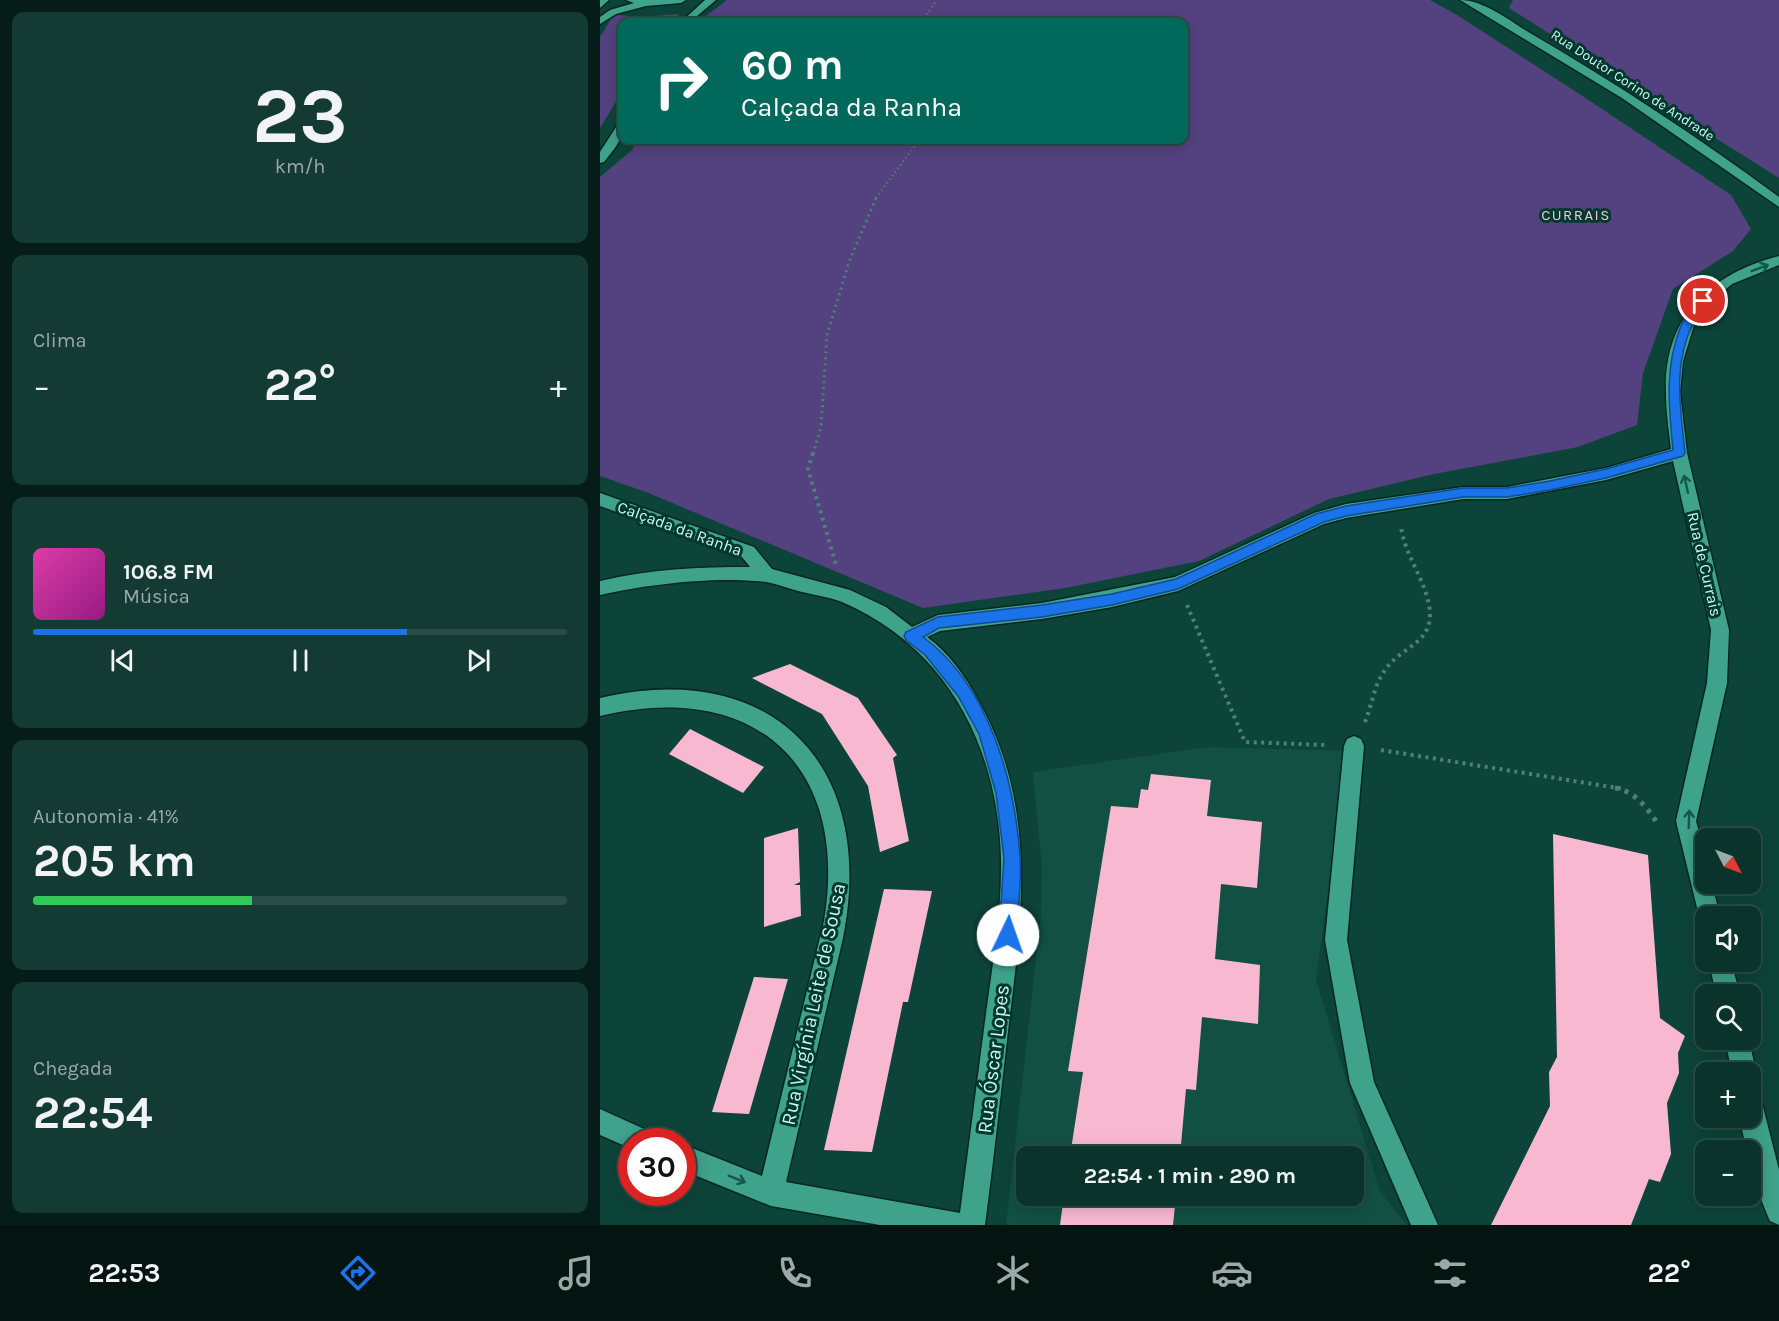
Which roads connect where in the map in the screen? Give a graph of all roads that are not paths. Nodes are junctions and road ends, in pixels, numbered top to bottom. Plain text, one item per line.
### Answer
1 (604, 0) edge
2 (631, 0) edge
3 (711, 0) edge
4 (1465, 0) edge
5 (676, 1) edge
6 (645, 3) junction
7 (600, 6) edge
8 (684, 18) edge
9 (690, 18) edge
10 (600, 21) edge
11 (618, 134) edge
12 (600, 160) edge
13 (1779, 203) edge
14 (1779, 261) edge
15 (1679, 453) junction
16 (600, 499) edge
17 (766, 575) junction
18 (600, 588) edge
19 (910, 636) junction
20 (600, 707) edge
21 (1354, 746) road end
22 (1707, 906) edge
23 (1754, 1128) edge
24 (602, 1129) edge
25 (618, 1134) edge
26 (696, 1163) edge
27 (771, 1192) junction
28 (1779, 1212) edge
29 (958, 1225) edge
30 (972, 1225) edge
31 (1425, 1225) edge

1 - 7 street
2 - 6 street
3 - 9 street
4 - 13 street, Rua Doutor Corino de Andrade
5 - 6 street
5 - 8 street
6 - 10 street
11 - 12 street
15 -> 14 street, Rua de Currais
15 - 19 street
22 -> 15 street, Rua de Currais
16 - 17 street, Calçada da Ranha
17 - 18 street
17 - 19 street
19 - 30 street, Rua Óscar Lopes
20 - 27 street, Rua Virgínia Leite de Sousa
21 - 31 street
23 - 28 street
24 - 25 street
26 -> 27 street
27 - 29 street

